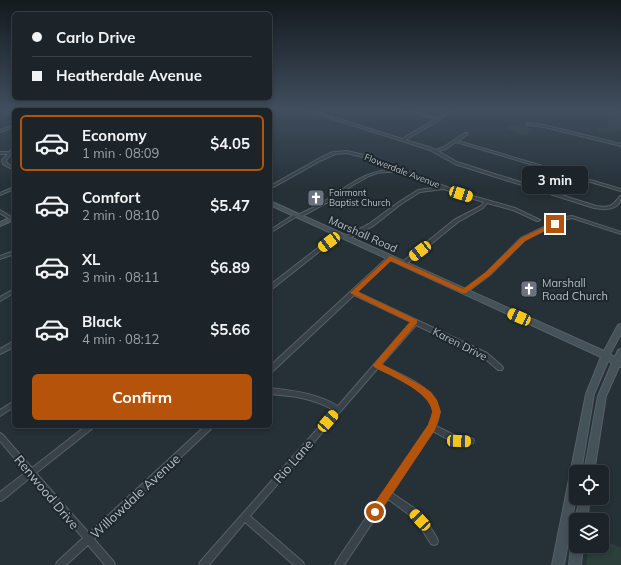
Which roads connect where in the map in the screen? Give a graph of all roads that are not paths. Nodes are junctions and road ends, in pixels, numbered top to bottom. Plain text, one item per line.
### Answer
1 (390, 136) edge
2 (408, 136) edge
3 (463, 136) edge
4 (586, 136) edge
5 (402, 140) junction
6 (456, 141) junction
7 (621, 145) edge
8 (436, 151) junction
9 (0, 153) edge
10 (12, 153) edge
11 (380, 163) junction
12 (12, 168) edge
13 (378, 172) junction
14 (403, 172) junction
15 (423, 180) junction
16 (272, 187) edge
17 (445, 188) junction
18 (12, 189) edge
19 (621, 190) edge
20 (419, 191) junction
21 (0, 194) edge
22 (621, 197) edge
23 (486, 202) junction
24 (272, 204) edge
25 (0, 211) edge
26 (297, 216) junction
27 (12, 217) edge
28 (0, 220) edge
29 (538, 220) dead end
30 (0, 224) edge
31 (272, 231) edge
32 (621, 233) edge
33 (338, 235) junction
34 (347, 238) junction
35 (12, 253) edge
36 (0, 258) edge
37 (390, 258) junction
38 (403, 264) junction
39 (272, 286) edge
40 (12, 292) edge
41 (464, 292) junction
42 (354, 293) junction
43 (0, 299) edge
44 (415, 322) junction
45 (621, 327) edge
46 (12, 345) edge
47 (0, 352) edge
48 (621, 352) edge
49 (606, 356) junction
50 (619, 363) edge
51 (377, 365) junction
52 (272, 368) edge
53 (500, 368) dead end
54 (272, 391) edge
55 (12, 405) edge
56 (338, 409) junction
57 (0, 413) edge
58 (432, 427) junction
59 (88, 428) edge
60 (208, 428) edge
61 (0, 436) edge
62 (471, 441) dead end
63 (590, 465) edge
64 (31, 472) junction
65 (387, 494) junction
66 (0, 497) edge
67 (245, 516) junction
68 (88, 539) junction
69 (434, 541) dead end
70 (576, 553) edge
71 (60, 565) edge
72 (111, 565) edge
73 (203, 565) edge
74 (300, 565) edge
75 (339, 565) edge
76 (558, 565) edge
77 (575, 565) edge

1 - 5 street
2 - 5 street
3 - 6 street
4 - 7 street
5 - 8 street
6 - 8 street
6 - 19 street
8 - 22 street
9 - 10 street
10 - 12 street
11 - 13 street
11 - 14 street, Flowerdale Avenue
11 - 16 street, Flowerdale Avenue
13 - 14 street
13 - 26 street
14 - 15 street, Flowerdale Avenue
15 - 17 street, Flowerdale Avenue
15 - 20 street
17 - 20 street
17 - 23 street, Flowerdale Avenue
18 - 21 street
20 - 34 street
23 - 29 street, Flowerdale Avenue
23 - 38 street
24 - 26 street, Marshall Road
25 - 27 street
26 - 31 street
26 - 33 street, Marshall Road
27 - 28 street
27 - 30 street
32 - 41 street
33 - 34 street, Marshall Road
33 - 39 street
34 - 37 street, Marshall Road
35 - 36 street
37 - 38 street, Marshall Road
37 - 42 street
38 - 41 street, Marshall Road
40 - 43 street
41 - 49 street, Marshall Road
42 - 44 street, Karen Drive
42 - 52 street
44 - 51 street, Rio Lane
44 - 53 street, Karen Drive
45 - 49 street
46 - 47 street
48 - 50 street
49 - 50 street, Marshall Road
49 - 76 street
50 - 63 street
51 - 56 street, Rio Lane
51 - 58 street
54 - 56 street
55 - 57 street
56 - 67 street, Rio Lane
58 - 62 street
58 - 65 street
59 - 64 street
60 - 68 street, Willowdale Avenue
61 - 64 street, Renwood Drive
64 - 66 street
64 - 68 street, Renwood Drive
65 - 69 street
65 - 75 street
67 - 73 street, Rio Lane
67 - 74 street
68 - 71 street, Willowdale Avenue
68 - 72 street, Renwood Drive
70 - 77 street

